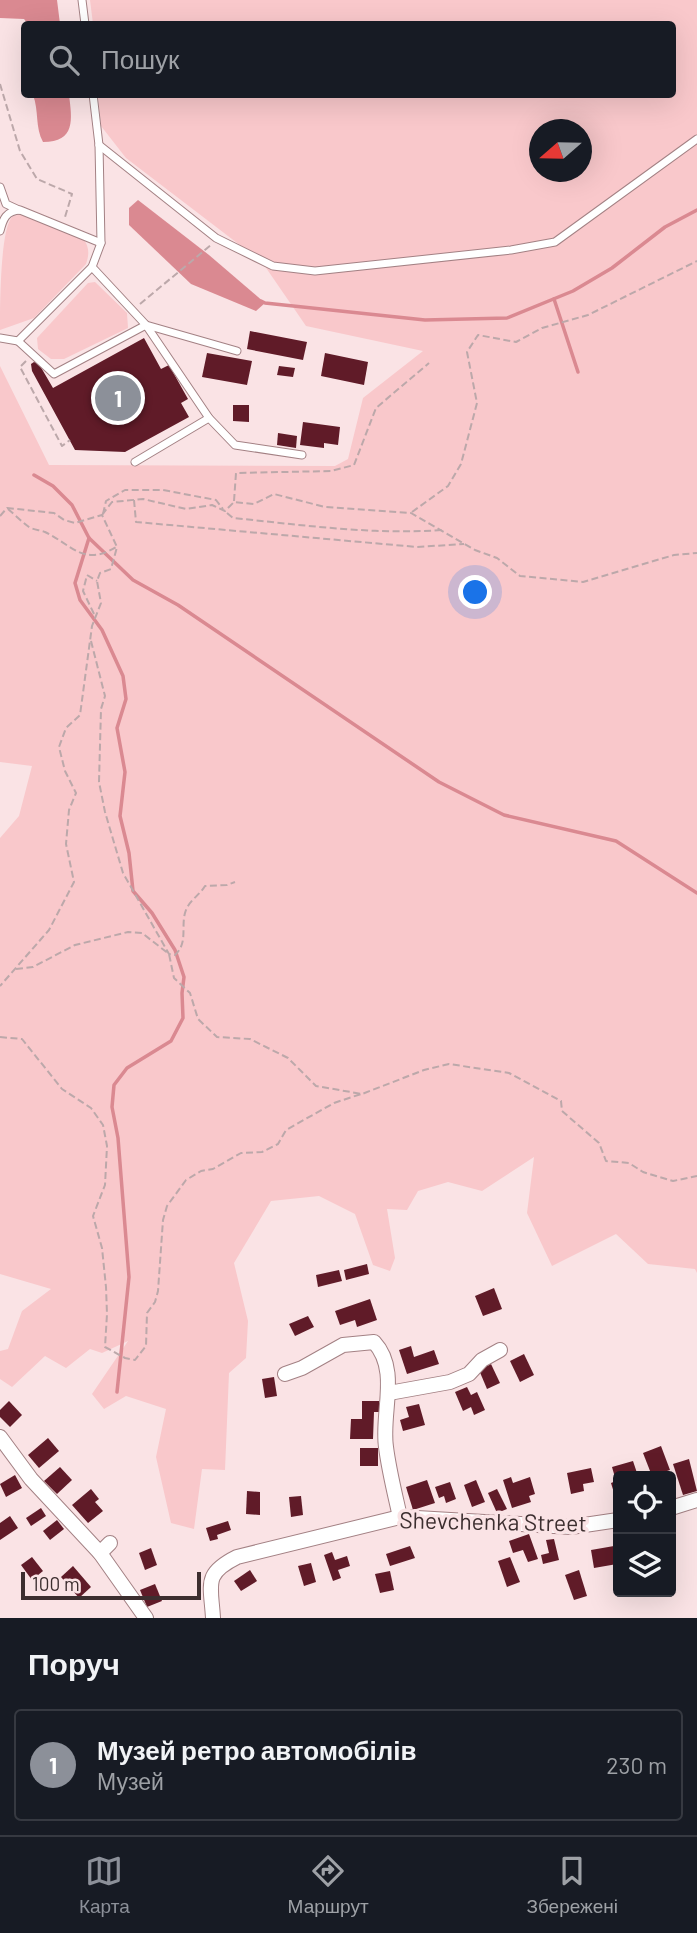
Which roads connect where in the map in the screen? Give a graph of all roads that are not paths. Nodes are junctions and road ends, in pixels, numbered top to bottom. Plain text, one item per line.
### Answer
1 (82, 0) edge
2 (85, 21) edge
3 (93, 98) edge
4 (697, 139) edge
5 (99, 145) junction
6 (0, 187) edge
7 (20, 210) junction
8 (0, 231) edge
9 (101, 243) junction
10 (92, 267) junction
11 (146, 325) junction
12 (0, 338) edge
13 (18, 341) junction
14 (237, 351) dead end
15 (209, 418) junction
16 (302, 455) dead end
17 (135, 463) dead end
18 (500, 1350) dead end
19 (285, 1374) dead end
20 (389, 1393) junction
21 (0, 1437) edge
22 (697, 1500) edge
23 (676, 1506) edge
24 (400, 1517) junction
25 (613, 1521) edge
26 (146, 1618) edge
27 (213, 1618) edge

1 - 2 lane
3 - 5 lane
4 - 5 lane
5 - 9 lane
6 - 7 lane
7 - 8 lane
7 - 9 lane
9 - 10 lane
10 - 11 lane
10 - 13 lane
11 - 13 lane
11 - 14 lane
11 - 15 lane
12 - 13 lane
15 - 16 lane
15 - 17 lane
18 - 20 street
19 - 20 street
20 - 24 street
21 - 26 street
22 - 23 street
24 - 25 street, Shevchenka Street
24 - 27 street, Shevchenka Street

